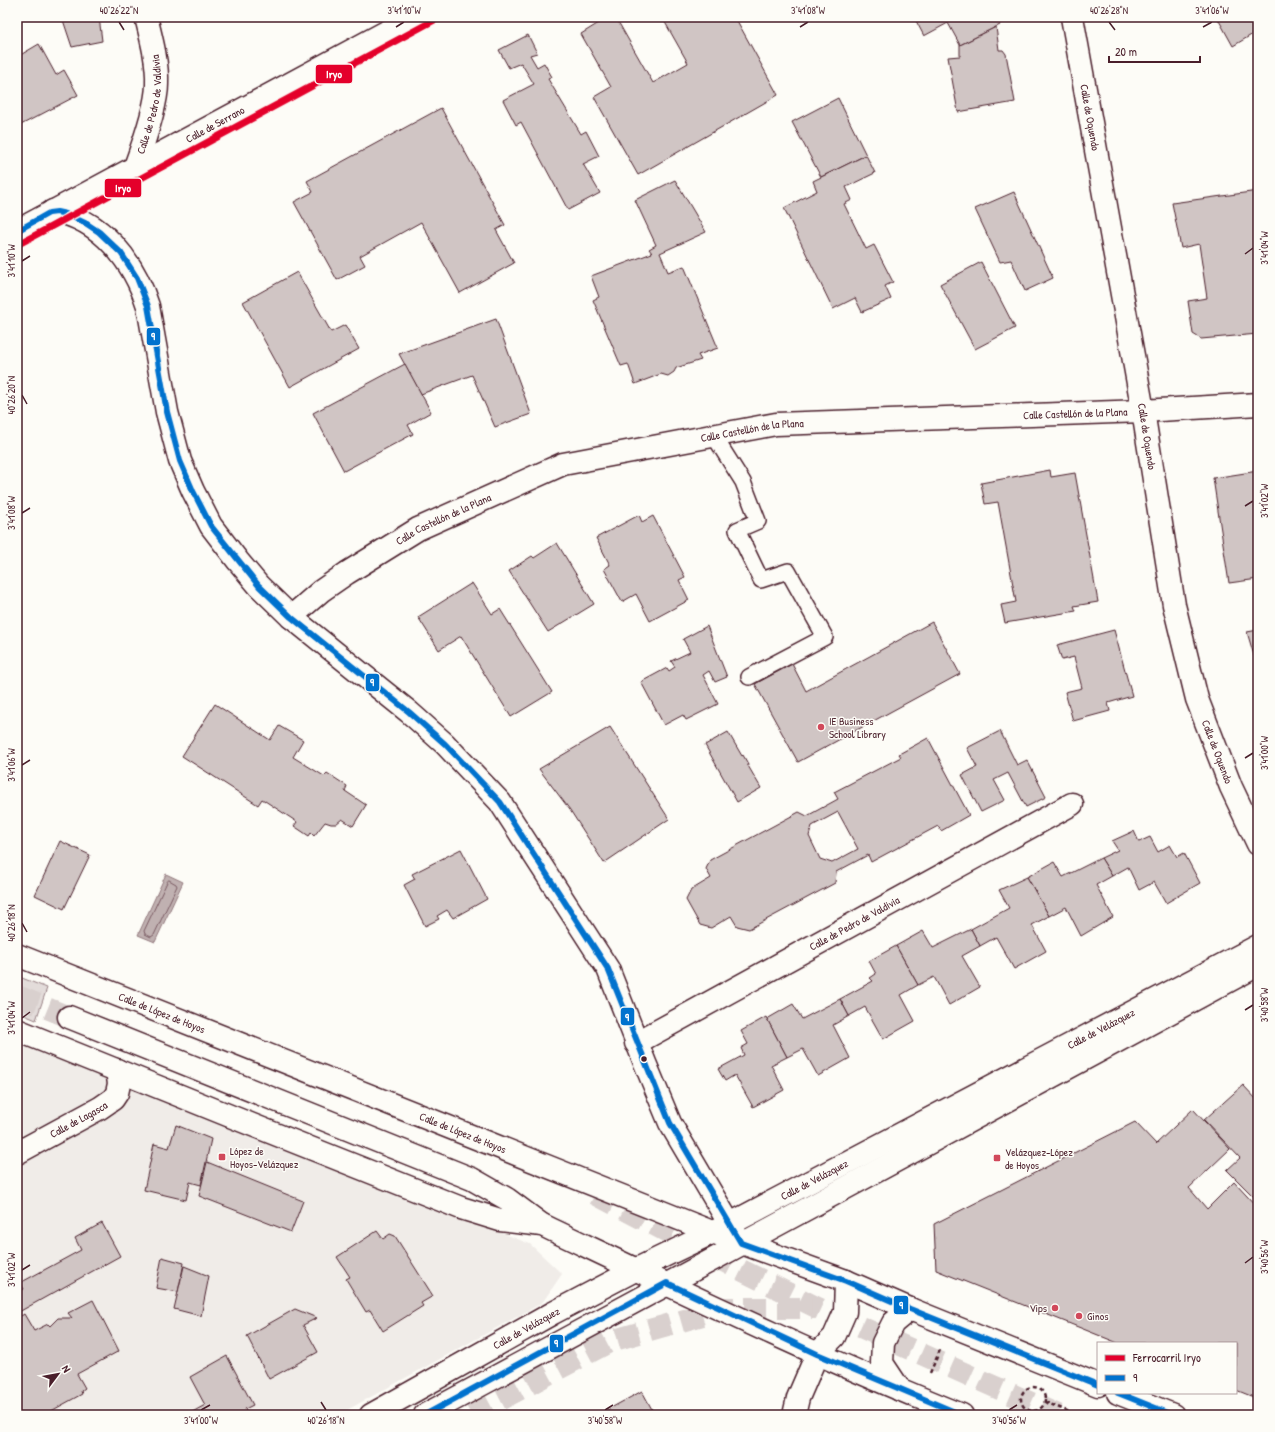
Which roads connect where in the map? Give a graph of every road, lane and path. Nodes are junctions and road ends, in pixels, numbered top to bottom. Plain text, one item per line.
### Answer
1 (146, 17) edge
2 (414, 17) edge
3 (1072, 17) edge
4 (135, 167) junction
5 (53, 211) junction
6 (17, 231) edge
7 (1258, 404) edge
8 (1143, 411) junction
9 (714, 436) junction
10 (291, 617) junction
11 (749, 677) dead end
12 (1072, 804) dead end
13 (1258, 844) edge
14 (1258, 946) edge
15 (17, 955) edge
16 (1258, 965) edge
17 (69, 1017) tunnel mouth
18 (17, 1030) edge
19 (636, 1042) junction
20 (117, 1070) junction
21 (17, 1153) edge
22 (542, 1225) junction
23 (721, 1228) junction
24 (741, 1243) junction
25 (637, 1269) junction
26 (846, 1281) junction
27 (667, 1283) junction
28 (910, 1309) junction
29 (950, 1325) junction
30 (817, 1354) junction
31 (1097, 1385) edge
32 (910, 1394) junction
33 (1120, 1394) edge
34 (1045, 1402) junction
35 (371, 1415) edge
36 (425, 1415) edge
37 (794, 1415) edge
38 (962, 1415) edge
39 (1077, 1415) edge
40 (1173, 1415) edge

1 - 4 street, Calle de Pedro de Valdivia
2 - 4 street, Calle de Serrano
3 - 8 street, Calle de Oquendo
4 - 5 street, Calle de Serrano
5 - 6 street, Calle de Serrano
5 - 10 street
7 - 8 street, Calle Castellón de la Plana
8 - 9 street, Calle Castellón de la Plana
8 - 13 street, Calle de Oquendo
9 - 10 street, Calle Castellón de la Plana
9 - 11 lane
10 - 19 street
12 - 19 street, Calle de Pedro de Valdivia
14 - 23 street, Calle de Velázquez
15 - 23 street, Calle de López de Hoyos
16 - 24 street, Calle de Velázquez
17 - 22 street
18 - 20 street
19 - 23 street
20 - 21 street, Calle de Lagasca
20 - 22 street
22 - 25 street
23 - 24 street, Calle de López de Hoyos
23 - 25 street, Calle de Velázquez
24 - 26 street, Calle de López de Hoyos
24 - 27 street, Calle de Velázquez
25 - 27 street
25 - 35 street, Calle de Velázquez
26 - 28 street, Calle de López de Hoyos
26 - 30 street
27 - 30 street
27 - 36 street, Calle de Velázquez
28 - 29 street, Calle de López de Hoyos
28 - 32 street
29 - 31 street, Calle de López de Hoyos
29 - 32 path
30 - 32 street
30 - 37 street
32 - 38 street
33 - 40 street
34 - 34 path
34 - 39 path

